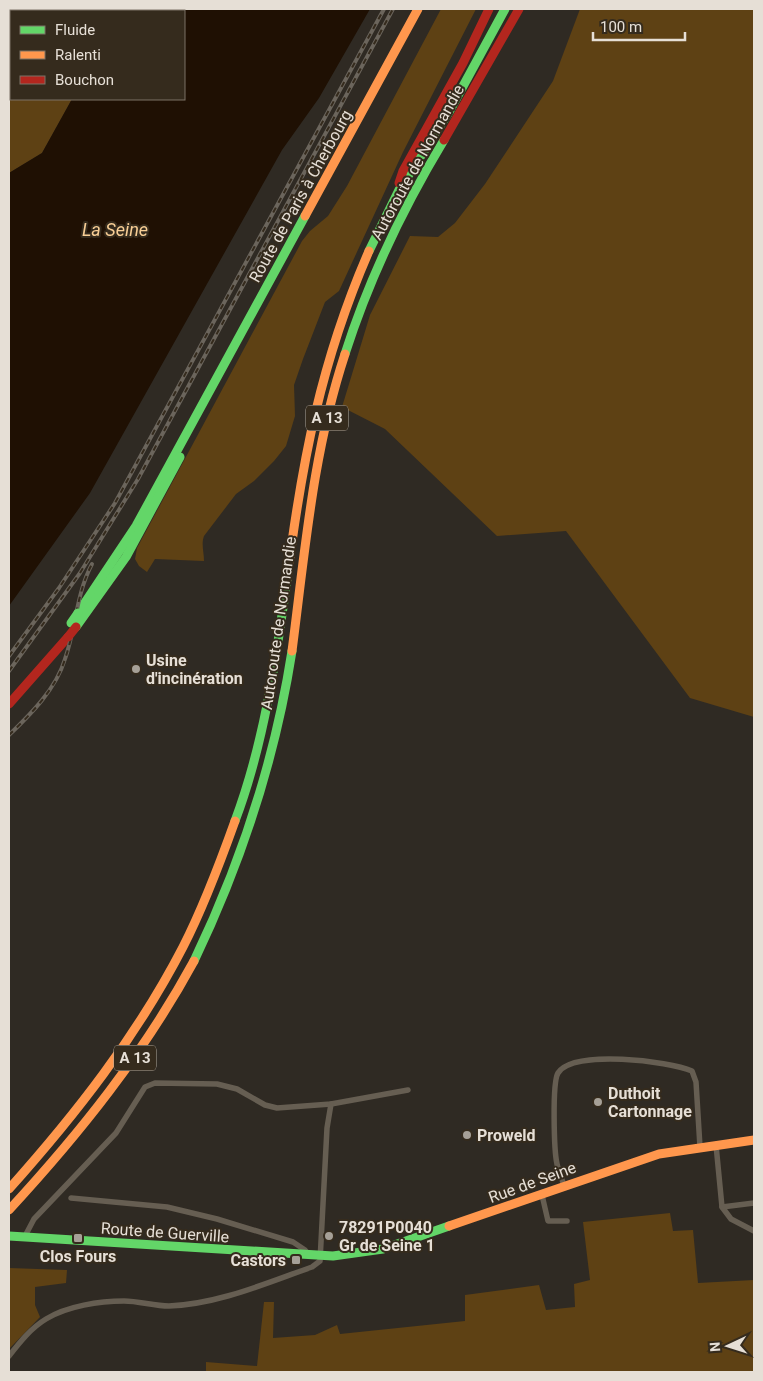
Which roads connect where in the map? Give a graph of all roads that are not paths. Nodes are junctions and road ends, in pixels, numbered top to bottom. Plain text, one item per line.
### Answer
1 (418, 9) edge
2 (489, 9) edge
3 (505, 9) edge
4 (520, 9) edge
5 (394, 198) junction
6 (208, 396) junction
7 (73, 625) junction
8 (46, 661) junction
9 (9, 704) edge
10 (408, 1090) dead end
11 (331, 1104) junction
12 (754, 1140) edge
13 (716, 1145) junction
14 (700, 1147) junction
15 (564, 1186) junction
16 (9, 1189) edge
17 (542, 1195) junction
18 (71, 1198) dead end
19 (754, 1203) edge
20 (722, 1207) junction
21 (9, 1210) edge
22 (566, 1221) dead end
23 (754, 1231) edge
24 (9, 1236) edge
25 (24, 1238) junction
26 (309, 1256) junction
27 (320, 1256) junction
28 (9, 1356) edge

1 - 6 main road, Route de Paris à Cherbourg
2 - 5 main road
3 - 5 main road, Autoroute de Normandie / A 13
4 - 21 main road, Autoroute de Normandie / A 13
5 - 16 main road, Autoroute de Normandie / A 13
6 - 7 main road, Route de Paris à Cherbourg, bridge
6 - 7 main road, Route de Paris à Cherbourg
7 - 8 main road, Route de Paris à Cherbourg
7 - 8 main road, Route de Paris à Cherbourg, bridge
8 - 9 main road, Route de Paris à Cherbourg
10 - 11 street
11 - 25 street
11 - 27 street
12 - 13 main road, Rue de Seine
13 - 14 main road, Rue de Seine
13 - 20 street
14 - 15 main road, Rue de Seine
14 - 15 street
15 - 17 main road, Rue de Seine
17 - 22 street
17 - 27 main road, Rue de Seine
18 - 26 street
19 - 20 street
20 - 23 street
24 - 25 main road, Route de Guerville
25 - 26 main road, Route de Guerville
26 - 27 main road, Route de Guerville
27 - 28 street

